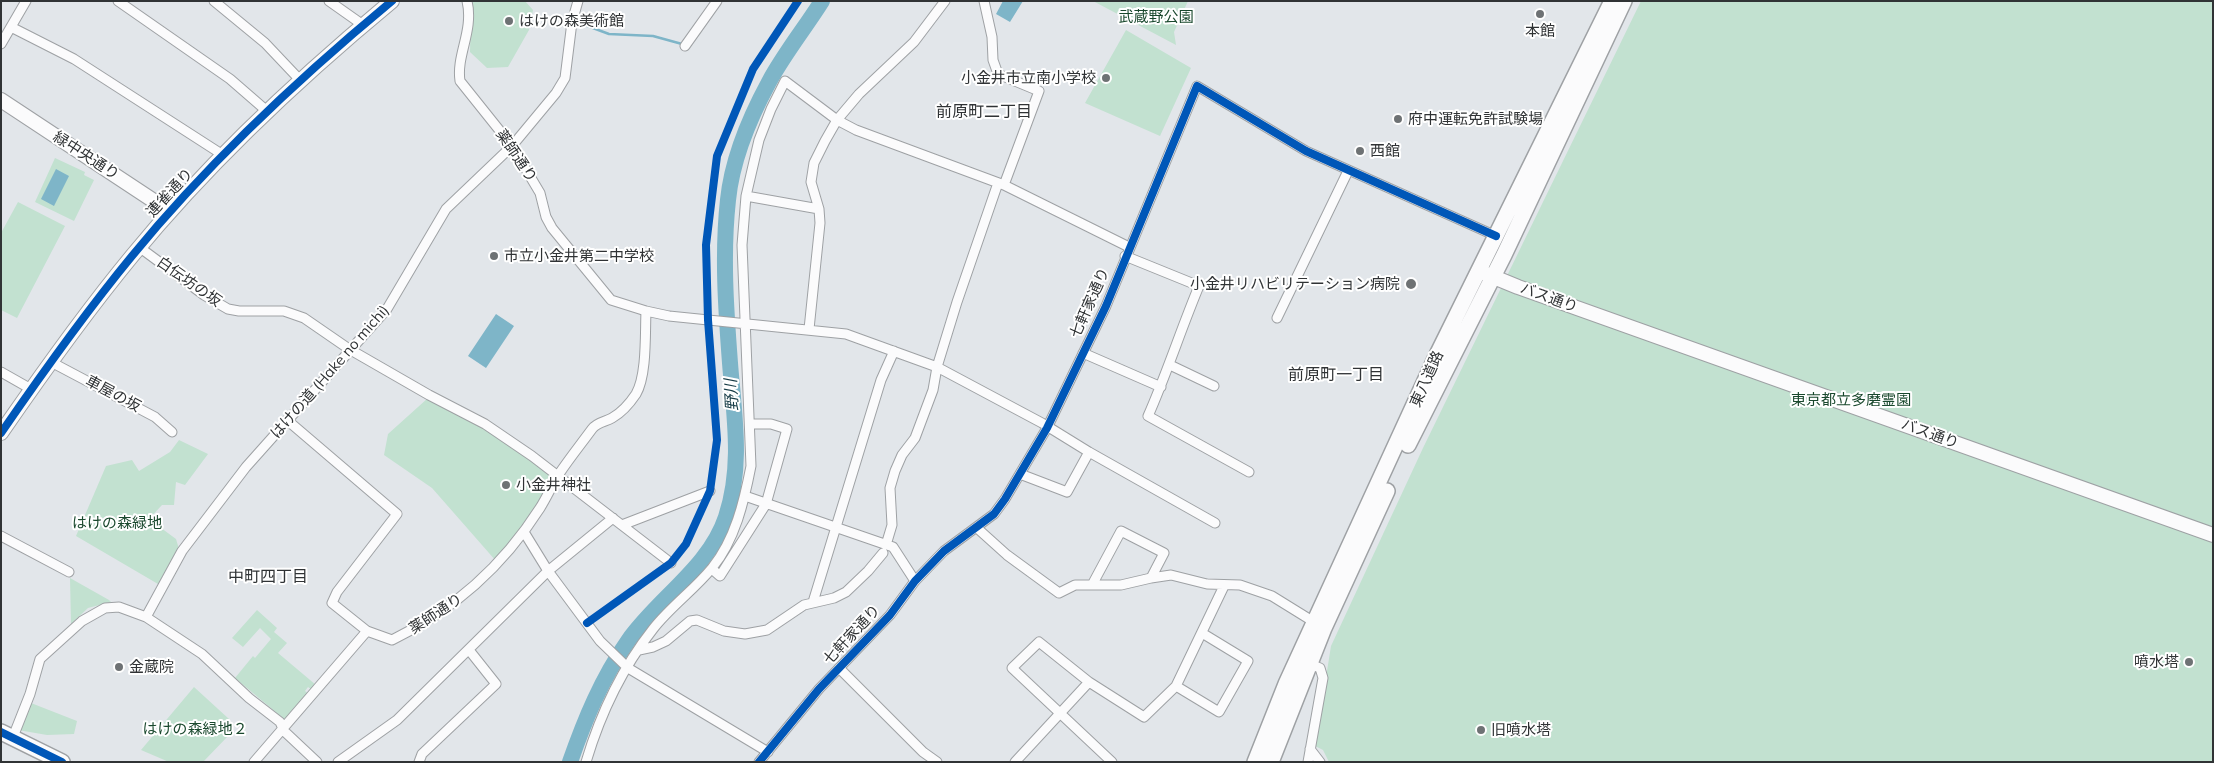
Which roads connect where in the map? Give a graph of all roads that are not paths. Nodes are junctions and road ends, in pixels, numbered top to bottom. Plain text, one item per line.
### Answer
1 (26, 1) edge
2 (118, 1) edge
3 (214, 1) edge
4 (329, 1) edge
5 (392, 1) edge
6 (467, 1) edge
7 (578, 1) edge
8 (717, 1) edge
9 (945, 1) edge
10 (984, 1) edge
11 (1612, 1) edge
12 (1624, 1) edge
13 (363, 25) junction
14 (12, 27) junction
15 (1, 44) edge
16 (685, 46) dead end
17 (300, 80) junction
18 (1, 100) edge
19 (268, 112) junction
20 (837, 120) junction
21 (512, 146) junction
22 (223, 155) junction
23 (1348, 171) junction
24 (1538, 182) junction
25 (1001, 184) junction
26 (746, 196) junction
27 (819, 209) junction
28 (169, 213) junction
29 (1494, 239) junction
30 (139, 247) junction
31 (1127, 252) junction
32 (1479, 271) junction
33 (1493, 277) junction
34 (646, 312) junction
35 (1277, 318) dead end
36 (745, 323) junction
37 (809, 329) junction
38 (349, 349) junction
39 (894, 351) junction
40 (1083, 353) junction
41 (51, 362) junction
42 (1170, 365) junction
43 (937, 367) junction
44 (1, 372) edge
45 (1214, 386) dead end
46 (1161, 387) junction
47 (31, 389) junction
48 (287, 420) junction
49 (4, 424) edge
50 (751, 424) junction
51 (1047, 428) junction
52 (172, 432) dead end
53 (1089, 452) junction
54 (1248, 472) dead end
55 (1020, 474) junction
56 (558, 476) junction
57 (710, 491) dead end
58 (745, 496) junction
59 (766, 504) junction
60 (613, 518) junction
61 (1215, 523) dead end
62 (622, 525) junction
63 (836, 527) junction
64 (977, 528) junction
65 (524, 532) junction
66 (2213, 535) edge
67 (1, 536) edge
68 (884, 549) junction
69 (671, 563) dead end
70 (712, 568) junction
71 (548, 571) junction
72 (69, 572) dead end
73 (1151, 578) junction
74 (915, 581) junction
75 (1092, 585) junction
76 (1224, 586) junction
77 (813, 602) junction
78 (146, 616) junction
79 (1314, 622) junction
80 (367, 631) junction
81 (1202, 633) junction
82 (469, 650) junction
83 (639, 650) junction
84 (1310, 664) junction
85 (628, 668) junction
86 (839, 668) junction
87 (1089, 682) junction
88 (1176, 686) junction
89 (1060, 713) junction
90 (283, 728) junction
91 (7, 735) edge
92 (1310, 749) junction
93 (768, 752) junction
94 (933, 759) edge
95 (62, 762) edge
96 (254, 762) edge
97 (317, 762) edge
98 (338, 762) edge
99 (419, 762) edge
100 (586, 762) edge
101 (759, 762) edge
102 (1015, 762) edge
103 (1112, 762) edge
104 (1255, 762) edge
105 (1271, 762) edge
106 (1308, 762) edge
107 (1320, 762) edge

1 - 14 street
2 - 19 street
3 - 17 street
4 - 13 street
5 - 13 street, 連雀通り
6 - 21 street, 薬師通り
7 - 21 street, はけの道 (Hake no michi)
8 - 16 street
9 - 20 street
10 - 25 street
11 - 29 main road, 東八道路
12 - 24 main road, 東八道路
13 - 17 street, 連雀通り
14 - 15 street
14 - 22 street
17 - 19 street, 連雀通り
18 - 28 street, 緑中央通り
19 - 22 street, 連雀通り
20 - 25 street
20 - 26 street
20 - 27 street
21 - 34 street, 薬師通り
21 - 38 street, はけの道 (Hake no michi)
22 - 28 street, 連雀通り
23 - 29 street, 七軒家通り
23 - 31 street, 七軒家通り
23 - 35 street
24 - 29 main road
24 - 33 main road, 東八道路
25 - 31 street
25 - 43 street
26 - 27 street
26 - 36 street
27 - 37 street
28 - 30 street, 連雀通り
29 - 32 main road, 東八道路
30 - 38 street, 白伝坊の坂
30 - 41 street, 連雀通り
31 - 40 street, 七軒家通り
31 - 42 street
32 - 33 street, バス通り
32 - 79 main road, 東八道路
33 - 66 street, バス通り
33 - 84 main road, 東八道路
34 - 36 street
34 - 56 street, 薬師通り
36 - 37 street
36 - 50 street
37 - 39 street
38 - 48 street, はけの道 (Hake no michi)
38 - 56 street, 白伝坊の坂
39 - 43 street
39 - 63 street
40 - 46 street
40 - 51 street, 七軒家通り
41 - 47 street, 連雀通り
41 - 52 street, 車屋の坂
42 - 45 street
42 - 46 street
43 - 51 street
43 - 68 street
44 - 47 street
46 - 54 street
47 - 49 street, 連雀通り
48 - 78 street, はけの道 (Hake no michi)
48 - 80 street, 薬師通り
50 - 58 street
50 - 59 street
51 - 53 street
51 - 55 street, 七軒家通り
53 - 55 street
53 - 61 street
55 - 64 street, 七軒家通り
56 - 60 street, 白伝坊の坂
56 - 65 street, 薬師通り
57 - 62 street
58 - 59 street
58 - 70 street
59 - 63 street
59 - 70 street
60 - 62 street, 白伝坊の坂
60 - 71 street
62 - 69 street, 白伝坊の坂
63 - 68 street
63 - 77 street
64 - 74 street, 七軒家通り
64 - 75 street
65 - 71 street
65 - 80 street, 薬師通り
67 - 72 street
68 - 74 street
68 - 77 street
70 - 83 street
71 - 82 street
71 - 85 street
73 - 75 street
73 - 75 street
73 - 76 street
74 - 86 street, 七軒家通り
76 - 79 street
76 - 81 street
77 - 83 street
78 - 90 street
78 - 91 street
79 - 104 main road, 東八道路
80 - 90 street
81 - 88 street
81 - 88 street
82 - 98 street
82 - 99 street
83 - 85 street
84 - 92 street
84 - 105 main road, 東八道路
85 - 93 street
85 - 100 street
86 - 93 street, 七軒家通り
86 - 94 street
87 - 88 street
87 - 89 street
87 - 89 street
89 - 102 street
89 - 103 street
90 - 96 street
90 - 97 street
91 - 95 main road
92 - 106 street
92 - 107 street
93 - 101 street, 七軒家通り

